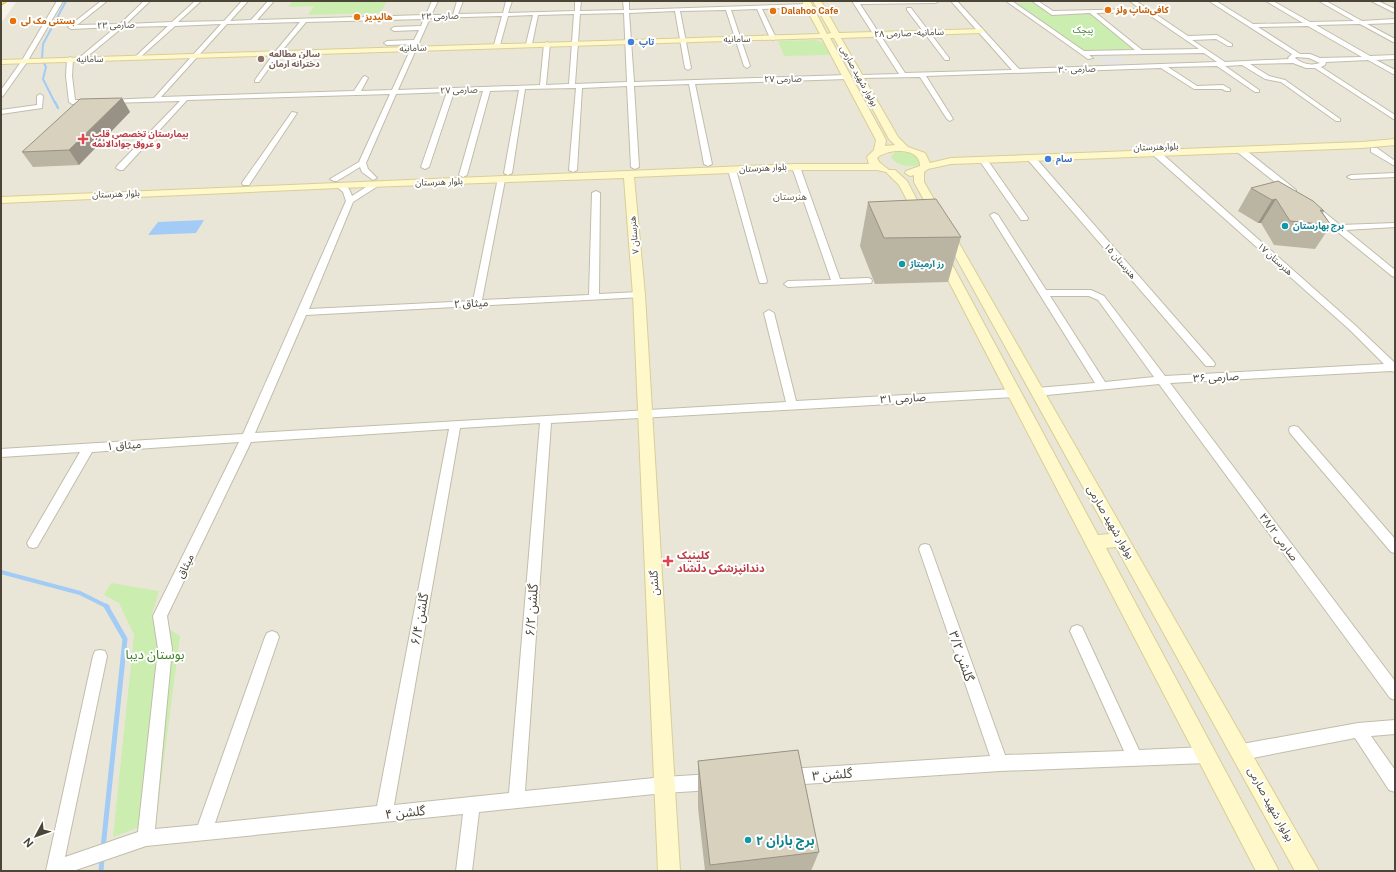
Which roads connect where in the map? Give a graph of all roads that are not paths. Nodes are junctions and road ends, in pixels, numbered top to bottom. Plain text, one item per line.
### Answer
1 (60, 1) edge
2 (104, 1) edge
3 (147, 1) edge
4 (198, 1) edge
5 (245, 1) edge
6 (271, 1) edge
7 (435, 1) edge
8 (460, 1) edge
9 (510, 1) edge
10 (578, 1) edge
11 (626, 1) edge
12 (716, 1) edge
13 (817, 1) edge
14 (903, 1) edge
15 (936, 1) edge
16 (954, 1) edge
17 (1009, 1) edge
18 (1035, 1) edge
19 (1133, 1) edge
20 (1212, 1) edge
21 (1269, 1) edge
22 (1322, 1) edge
23 (1374, 1) edge
24 (856, 2) edge
25 (808, 3) edge
26 (778, 4) edge
27 (675, 8) junction
28 (728, 8) junction
29 (759, 8) junction
30 (718, 9) junction
31 (909, 9) dead end
32 (1145, 10) junction
33 (627, 11) junction
34 (1090, 11) junction
35 (1395, 11) edge
36 (577, 13) junction
37 (506, 14) junction
38 (536, 14) junction
39 (455, 16) junction
40 (427, 17) junction
41 (305, 20) junction
42 (1395, 21) edge
43 (226, 22) junction
44 (252, 22) junction
45 (1363, 22) junction
46 (174, 24) junction
47 (1310, 24) junction
48 (122, 25) junction
49 (1252, 26) junction
50 (422, 28) junction
51 (394, 29) dead end
52 (980, 31) junction
53 (928, 33) junction
54 (876, 34) junction
55 (826, 37) junction
56 (838, 37) junction
57 (773, 38) junction
58 (1187, 38) junction
59 (738, 39) junction
60 (683, 40) junction
61 (1395, 41) edge
62 (629, 42) junction
63 (387, 43) dead end
64 (575, 43) junction
65 (529, 44) junction
66 (547, 44) junction
67 (414, 45) junction
68 (497, 45) junction
69 (1230, 45) dead end
70 (1205, 51) junction
71 (1141, 52) junction
72 (277, 53) junction
73 (1085, 53) junction
74 (1298, 55) junction
75 (196, 56) junction
76 (138, 58) junction
77 (1368, 58) junction
78 (1395, 58) edge
79 (70, 59) junction
80 (81, 59) junction
81 (947, 59) dead end
82 (1321, 60) junction
83 (1293, 61) junction
84 (1, 62) edge
85 (24, 62) junction
86 (1244, 63) junction
87 (1221, 64) junction
88 (747, 66) dead end
89 (1162, 66) junction
90 (1316, 66) junction
91 (688, 68) dead end
92 (1102, 68) junction
93 (1016, 71) junction
94 (1395, 73) edge
95 (922, 75) junction
96 (903, 76) junction
97 (847, 77) junction
98 (860, 77) junction
99 (365, 78) dead end
100 (257, 81) dead end
101 (692, 82) junction
102 (631, 84) junction
103 (576, 86) junction
104 (543, 87) junction
105 (522, 88) junction
106 (487, 89) junction
107 (451, 90) junction
108 (1228, 90) dead end
109 (1257, 91) dead end
110 (393, 92) junction
111 (356, 94) junction
112 (1, 95) edge
113 (40, 96) dead end
114 (155, 100) junction
115 (184, 100) junction
116 (95, 102) edge
117 (102, 102) edge
118 (1, 112) edge
119 (294, 113) dead end
120 (1395, 118) edge
121 (950, 119) dead end
122 (1338, 120) dead end
123 (1395, 135) edge
124 (1349, 137) junction
125 (1395, 142) edge
126 (1362, 145) junction
127 (905, 149) junction
128 (1239, 149) junction
129 (1374, 150) dead end
130 (916, 152) junction
131 (876, 153) junction
132 (1156, 153) junction
133 (1031, 158) junction
134 (983, 160) junction
135 (362, 163) junction
136 (708, 164) junction
137 (1395, 164) edge
138 (424, 167) dead end
139 (796, 167) junction
140 (120, 168) dead end
141 (922, 169) junction
142 (573, 170) junction
143 (732, 170) junction
144 (884, 170) junction
145 (632, 171) junction
146 (463, 175) junction
147 (1395, 175) edge
148 (531, 176) junction
149 (504, 177) junction
150 (1351, 177) dead end
151 (375, 181) junction
152 (337, 182) junction
153 (246, 183) junction
154 (270, 185) junction
155 (596, 193) dead end
156 (1, 195) edge
157 (1, 200) edge
158 (350, 201) junction
159 (994, 215) dead end
160 (1024, 218) dead end
161 (1395, 225) edge
162 (1338, 228) junction
163 (1395, 274) edge
164 (763, 281) dead end
165 (868, 281) dead end
166 (836, 282) junction
167 (788, 284) dead end
168 (1043, 294) junction
169 (639, 295) junction
170 (594, 297) junction
171 (478, 303) junction
172 (303, 312) junction
173 (769, 313) dead end
174 (1210, 364) dead end
175 (1394, 367) edge
176 (1162, 380) junction
177 (1102, 385) junction
178 (1037, 392) junction
179 (1014, 393) junction
180 (792, 405) junction
181 (645, 413) junction
182 (546, 419) junction
183 (455, 425) junction
184 (1294, 430) dead end
185 (247, 438) junction
186 (88, 448) junction
187 (1, 453) edge
188 (1121, 540) junction
189 (1092, 542) junction
190 (33, 543) dead end
191 (1395, 548) edge
192 (925, 549) dead end
193 (1078, 631) dead end
194 (272, 637) dead end
195 (100, 656) dead end
196 (1395, 693) edge
197 (1395, 727) edge
198 (1358, 730) junction
199 (1242, 752) junction
200 (1206, 755) junction
201 (1135, 758) junction
202 (1000, 763) junction
203 (773, 778) edge
204 (726, 781) edge
205 (1395, 784) edge
206 (664, 785) junction
207 (516, 800) junction
208 (472, 805) junction
209 (384, 814) junction
210 (203, 833) junction
211 (146, 838) junction
212 (54, 870) edge
213 (464, 871) edge
214 (669, 871) edge
215 (1268, 871) edge
216 (1308, 871) edge

1 - 85 street
2 - 48 street, صارمی ۲۳
3 - 48 street
4 - 46 street
5 - 43 street
6 - 44 street
7 - 40 street
8 - 39 street
9 - 37 street
10 - 36 street
11 - 33 street
12 - 30 street
13 - 56 main road, بولوار شهید صارمی
14 - 15 street
14 - 24 street
16 - 52 street
17 - 73 street
18 - 34 street
19 - 32 street
20 - 49 street
21 - 47 street
22 - 45 street
23 - 35 street
24 - 54 street
25 - 26 street, صارمی ۲۳
25 - 55 main road, بولوار شهید صارمی
26 - 29 street, صارمی ۲۳
27 - 30 street, صارمی ۲۳
27 - 33 street, صارمی ۲۳
27 - 60 street
28 - 29 street, صارمی ۲۳
28 - 30 street, صارمی ۲۳
28 - 59 street
29 - 57 street
31 - 53 street
32 - 34 street
32 - 58 street
33 - 36 street, صارمی ۲۳
33 - 62 street
34 - 71 street
36 - 38 street, صارمی ۲۳
36 - 64 street
37 - 38 street, صارمی ۲۳
37 - 39 street, صارمی ۲۳
37 - 68 street
38 - 65 street
39 - 40 street, صارمی ۲۳
40 - 41 street, صارمی ۲۳
40 - 50 street
41 - 44 street, صارمی ۲۳
41 - 72 street
42 - 45 street
43 - 44 street, صارمی ۲۳
43 - 46 street, صارمی ۲۳
43 - 75 street
45 - 47 street
45 - 61 street
46 - 48 street, صارمی ۲۳
46 - 76 street
47 - 49 street
47 - 77 street
48 - 80 street
49 - 74 street
50 - 51 street
50 - 67 street
52 - 53 main road, سامانیه - صارمی ۲۸
52 - 93 street
53 - 54 main road, سامانیه - صارمی ۲۸
53 - 81 street
54 - 56 main road, سامانیه - صارمی ۲۸
54 - 96 street
55 - 56 main road, سامانیه - صارمی ۲۸
55 - 57 main road, سامانیه
55 - 97 main road, بولوار شهید صارمی
56 - 98 main road, بولوار شهید صارمی
57 - 59 main road, سامانیه
58 - 69 street
58 - 70 street
59 - 60 main road, سامانیه
59 - 88 street
60 - 62 main road, سامانیه
60 - 91 street
62 - 64 main road, سامانیه
62 - 102 street
63 - 67 street
64 - 66 main road, سامانیه
64 - 103 street
65 - 66 main road, سامانیه
65 - 68 main road, سامانیه
66 - 104 street
67 - 68 main road, سامانیه
67 - 72 main road, سامانیه
67 - 110 street
70 - 71 street
70 - 87 street
71 - 73 street
72 - 75 main road, سامانیه
72 - 100 street
73 - 92 street
74 - 82 street
74 - 83 street
75 - 76 main road, سامانیه
75 - 114 street
76 - 80 main road, سامانیه
77 - 78 street
77 - 82 street
77 - 94 street
79 - 80 main road, سامانیه
79 - 85 main road, سامانیه
79 - 116 street
82 - 90 street
83 - 86 street, صارمی ۳۰
83 - 90 street, صارمی ۳۰
84 - 85 main road, سامانیه
85 - 112 street
86 - 87 street, صارمی ۳۰
86 - 122 street
87 - 89 street, صارمی ۳۰
87 - 109 street
89 - 92 street, صارمی ۳۰
89 - 108 street
90 - 120 street
92 - 93 street, صارمی ۳۰
93 - 95 street, صارمی ۳۰
95 - 96 street, صارمی ۳۰
95 - 121 street
96 - 98 street, صارمی ۳۰
97 - 101 street, صارمی ۲۷
97 - 131 main road, بولوار شهید صارمی
98 - 127 main road, بولوار شهید صارمی
99 - 111 street
101 - 102 street, صارمی ۲۷
101 - 136 street
102 - 103 street, صارمی ۲۷
102 - 145 street
103 - 104 street, صارمی ۲۷
103 - 142 street
104 - 105 street, صارمی ۲۷
105 - 106 street, صارمی ۲۷
105 - 149 street
106 - 107 street, صارمی ۲۷
106 - 146 street
107 - 110 street, صارمی ۲۷
107 - 138 street
110 - 111 street, صارمی ۲۷
110 - 135 street
111 - 115 street, صارمی ۲۷
113 - 118 street
114 - 115 street, صارمی ۲۷
114 - 117 street, صارمی ۲۷
115 - 140 street
119 - 153 street
123 - 124 main road, بلوارهنرستان
124 - 126 main road
124 - 130 main road, بلوارهنرستان
125 - 126 main road, بلوارهنرستان
126 - 128 main road, بلوارهنرستان
127 - 130 main road, بلوارهنرستان
127 - 131 main road, بلوار هنرستان
128 - 132 main road, بلوارهنرستان
128 - 162 street
129 - 137 street
130 - 141 main road, بولوار شهید صارمی
131 - 136 main road, بلوار هنرستان
131 - 144 main road
132 - 133 main road, بلوارهنرستان
132 - 175 street, هنرستان ۱۷
133 - 134 main road, بلوارهنرستان
133 - 174 street, هنرستان ۱۵
134 - 141 main road, بلوارهنرستان
134 - 160 street
135 - 151 street
135 - 152 street
136 - 145 main road, بلوار هنرستان
139 - 143 main road, بلوار هنرستان
139 - 144 main road, بلوار هنرستان
139 - 166 street
141 - 144 main road, بلوار هنرستان
141 - 178 main road, بولوار شهید صارمی
142 - 145 main road, بلوار هنرستان
142 - 148 main road, بلوار هنرستان
143 - 145 main road, بلوار هنرستان
143 - 164 street
144 - 179 main road
145 - 148 main road, بلوار هنرستان
145 - 169 main road, هنرستان ۷
146 - 149 main road, بلوار هنرستان
146 - 151 main road, بلوار هنرستان
147 - 150 street
148 - 149 main road, بلوار هنرستان
149 - 151 main road, بلوار هنرستان
149 - 171 street
151 - 152 main road, بلوار هنرستان
151 - 158 street
152 - 154 main road, بلوار هنرستان
152 - 158 street
153 - 154 main road, بلوار هنرستان
153 - 156 main road, بلوار هنرستان
154 - 157 main road, بلوار هنرستان
155 - 170 street
158 - 172 street, میثاق
159 - 168 street
161 - 162 street
162 - 163 street
165 - 166 street
166 - 167 street
168 - 176 street, صارمی ۳۸/۲
168 - 177 street
169 - 170 street, میثاق ۲
169 - 181 main road, گلشن
170 - 171 street, میثاق ۲
171 - 172 street, میثاق ۲
172 - 185 street, میثاق
173 - 180 street
175 - 176 street, صارمی ۳۶
176 - 177 street, صارمی ۳۶
176 - 196 street, صارمی ۳۸/۲
177 - 178 street, صارمی ۳۶
178 - 188 main road, بولوار شهید صارمی
179 - 180 street, صارمی ۳۱
179 - 189 main road
180 - 181 street, صارمی ۳۱
181 - 182 street, صارمی ۳۱
181 - 206 main road, گلشن
182 - 183 street, میثاق ۱
182 - 207 street, گلشن ۶/۲
183 - 185 street, میثاق ۱
183 - 209 street, گلشن ۶/۴
184 - 191 street
185 - 186 street, میثاق ۱
185 - 211 street, میثاق
186 - 187 street, میثاق ۱
186 - 190 street
188 - 189 main road
188 - 199 main road, بولوار شهید صارمی
189 - 200 main road
192 - 202 street, گلشن ۳/۲
193 - 201 street
194 - 210 street
195 - 212 street
197 - 198 street
198 - 199 street
198 - 205 street
199 - 216 main road, بولوار شهید صارمی
200 - 201 street, گلشن ۳
200 - 215 main road
201 - 202 street, گلشن ۳
202 - 203 street, گلشن ۳
204 - 206 street
206 - 207 street, گلشن ۴
206 - 214 main road, گلشن
207 - 208 street, گلشن ۴
208 - 209 street, گلشن ۴
208 - 213 street
209 - 210 street, گلشن ۴
210 - 211 street, گلشن ۴
211 - 212 street, گلشن ۴

